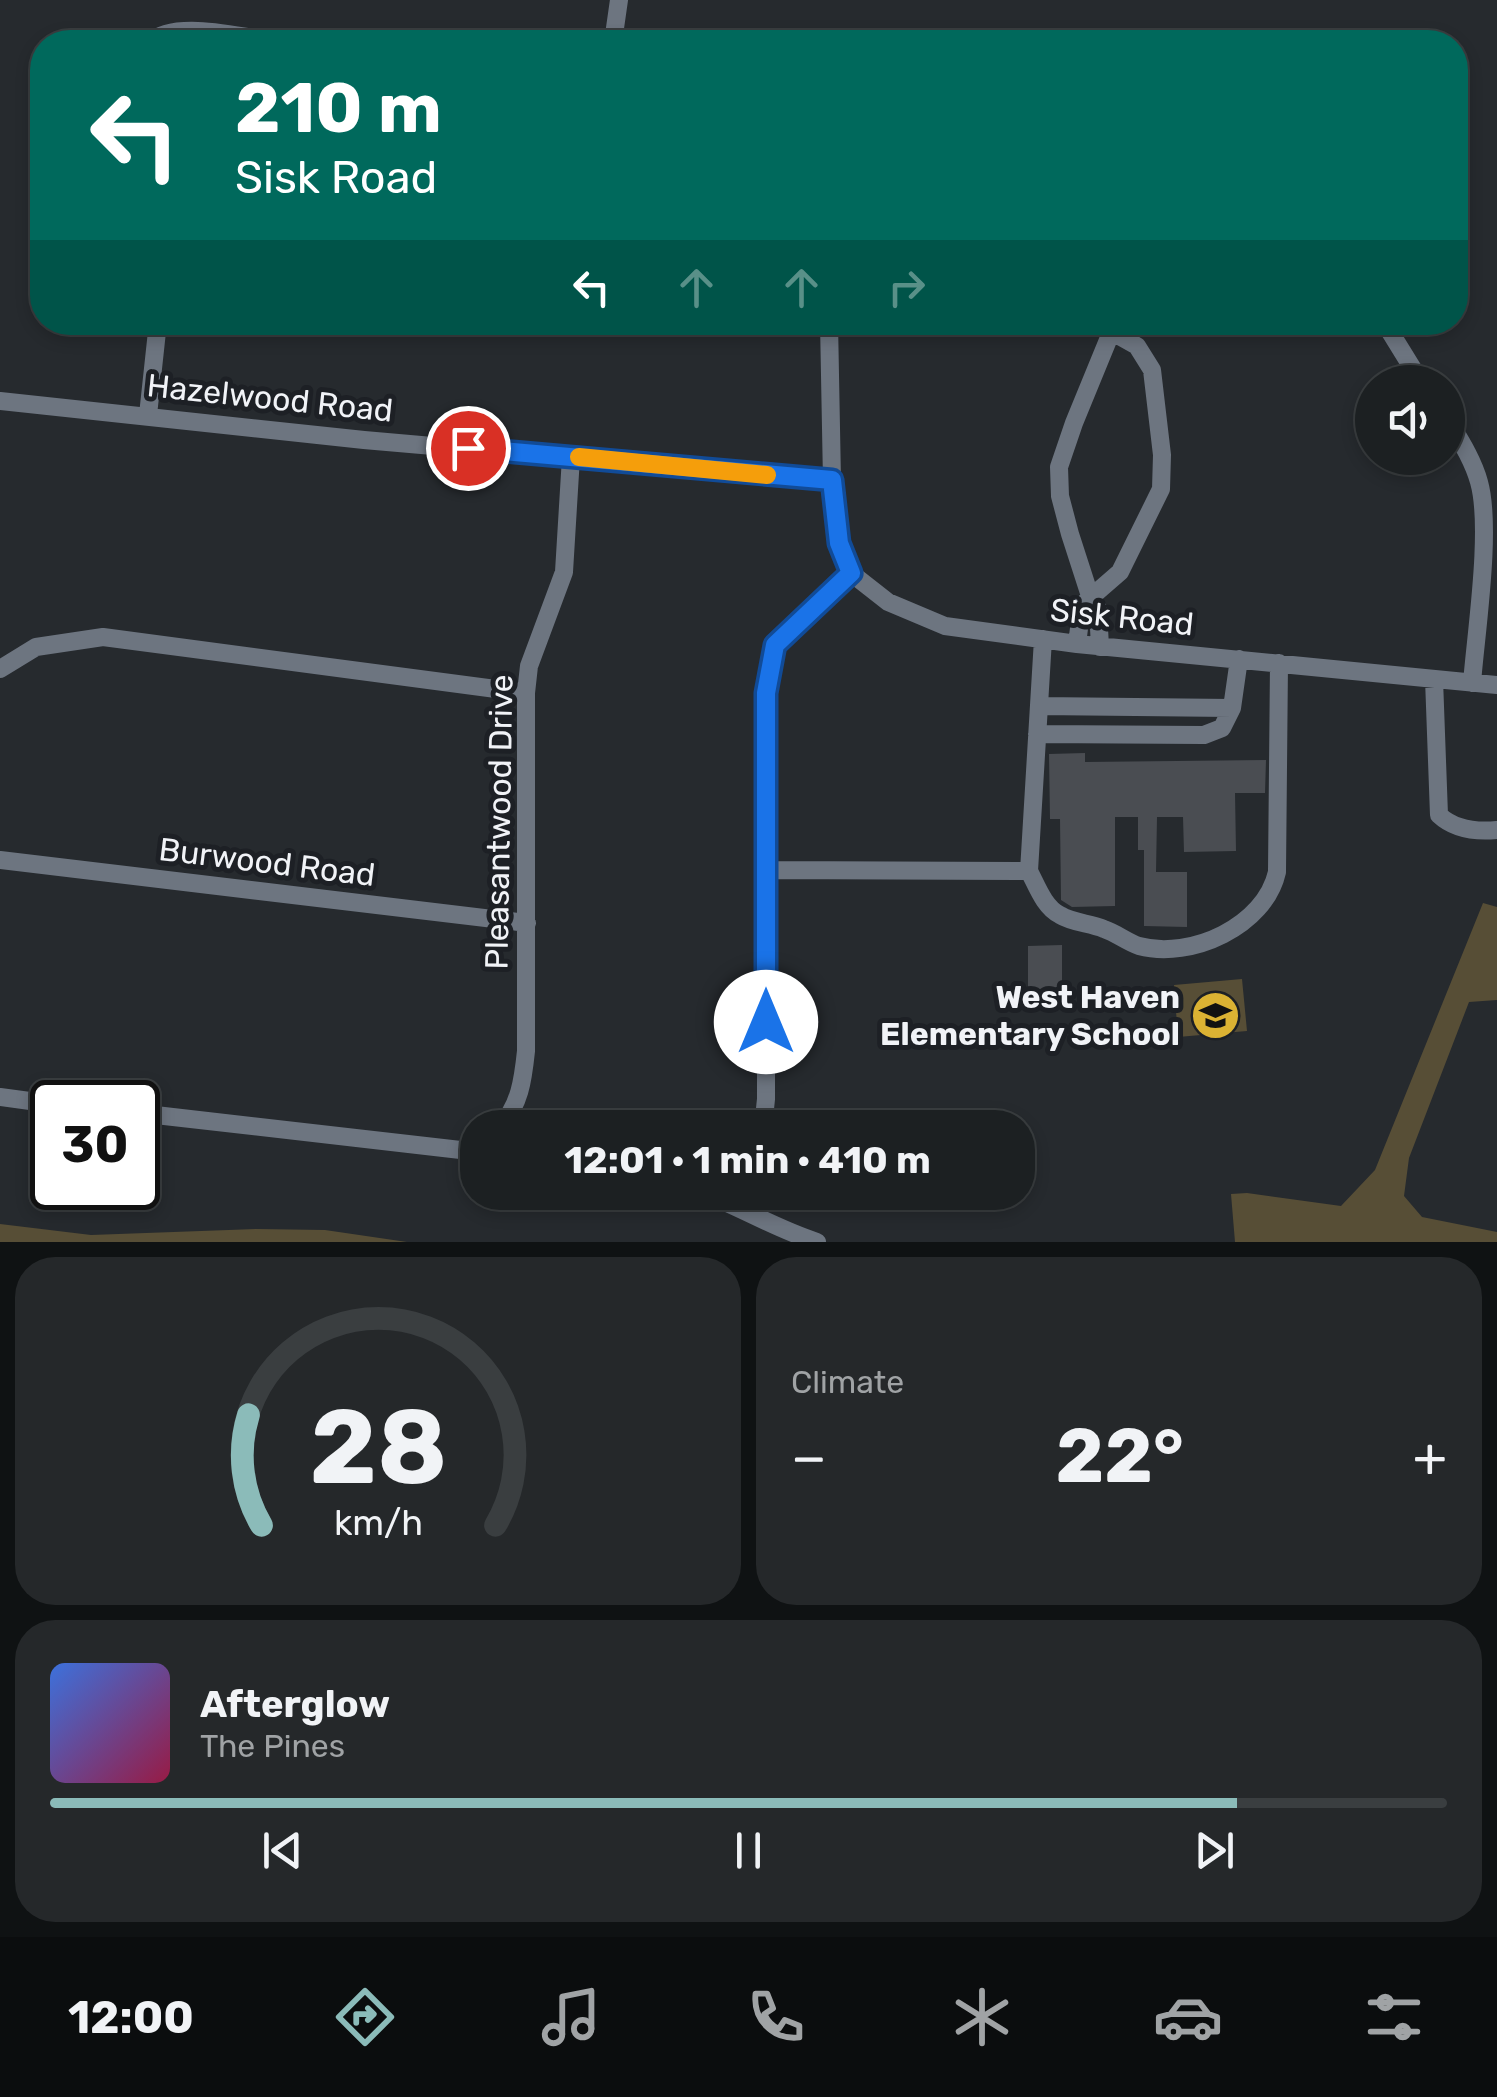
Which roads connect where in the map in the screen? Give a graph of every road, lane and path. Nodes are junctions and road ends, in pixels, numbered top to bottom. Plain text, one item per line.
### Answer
1 (618, 0) edge
2 (614, 30) edge
3 (157, 335) edge
4 (829, 335) edge
5 (1111, 335) edge
6 (1124, 335) edge
7 (1392, 335) edge
8 (1411, 365) edge
9 (0, 401) edge
10 (148, 415) junction
11 (1465, 448) edge
12 (570, 456) junction
13 (832, 480) junction
14 (851, 573) junction
15 (1090, 596) junction
16 (1043, 639) junction
17 (1077, 644) junction
18 (1100, 647) junction
19 (1239, 659) junction
20 (1279, 663) junction
21 (0, 669) edge
22 (1434, 679) junction
23 (1472, 683) junction
24 (1497, 685) edge
25 (526, 693) junction
26 (1039, 706) junction
27 (1232, 708) junction
28 (1037, 734) junction
29 (1497, 830) edge
30 (0, 860) edge
31 (766, 870) junction
32 (1029, 871) junction
33 (527, 923) junction
34 (0, 1097) edge
35 (30, 1101) edge
36 (512, 1110) edge
37 (764, 1110) edge
38 (160, 1116) edge
39 (460, 1150) edge
40 (748, 1210) edge
41 (817, 1242) edge

1 - 2 street
3 - 10 street
4 - 13 street
5 - 15 street
6 - 15 street
7 - 8 street
9 - 10 street, Hazelwood Road
10 - 12 street, Hazelwood Road
11 - 23 street
12 - 13 street, Hazelwood Road
12 - 25 street, Pleasantwood Drive
13 - 14 street
14 - 16 street, Sisk Road
14 - 31 street
15 - 17 street
15 - 18 street
16 - 17 street, Sisk Road
16 - 26 street
17 - 18 street, Sisk Road
18 - 19 street, Sisk Road
19 - 20 street, Sisk Road
19 - 27 street
20 - 22 street, Sisk Road
20 - 32 street
21 - 25 street
22 - 23 street, Sisk Road
22 - 29 street
23 - 24 street, Sisk Road
25 - 33 street, Pleasantwood Drive
26 - 27 street
26 - 28 street
27 - 28 street
28 - 32 street
30 - 33 street, Burwood Road
31 - 32 street
31 - 37 street
33 - 36 street, Pleasantwood Drive
34 - 35 street
38 - 39 street
40 - 41 street

